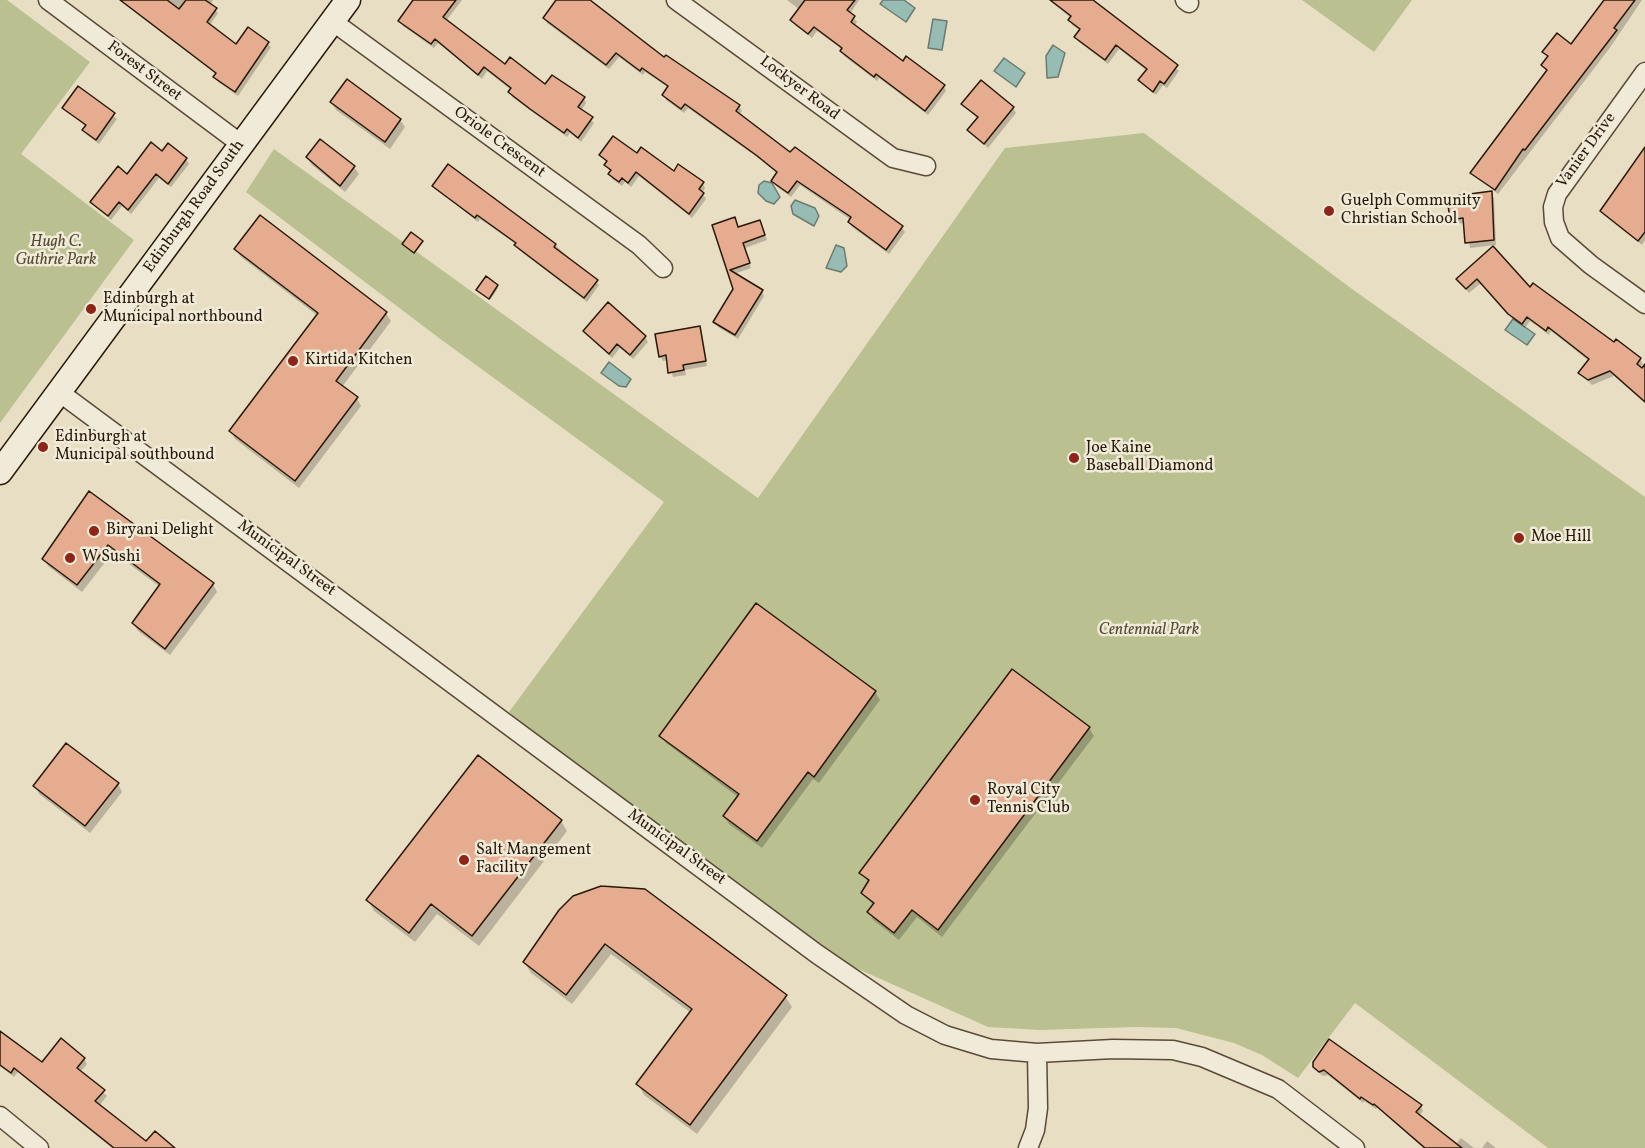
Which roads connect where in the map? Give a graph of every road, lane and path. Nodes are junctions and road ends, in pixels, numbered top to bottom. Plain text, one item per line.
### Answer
1 (48, 0) edge
2 (348, 0) edge
3 (676, 0) edge
4 (332, 21) junction
5 (1645, 72) edge
6 (241, 144) junction
7 (926, 166) dead end
8 (663, 268) dead end
9 (1645, 304) edge
10 (59, 392) junction
11 (0, 472) edge
12 (1037, 1053) junction
13 (0, 1116) edge
14 (39, 1148) edge
15 (1028, 1148) edge
16 (1355, 1148) edge

1 - 6 street, Forest Street
2 - 4 main road, Edinburgh Road South
3 - 7 street, Lockyer Road
4 - 6 main road, Edinburgh Road South
4 - 8 street, Oriole Crescent
5 - 9 street, Vanier Drive
6 - 10 main road, Edinburgh Road South
10 - 11 main road, Edinburgh Road South
10 - 12 street, Municipal Street
12 - 15 street
12 - 16 street, Municipal Street
13 - 14 street

